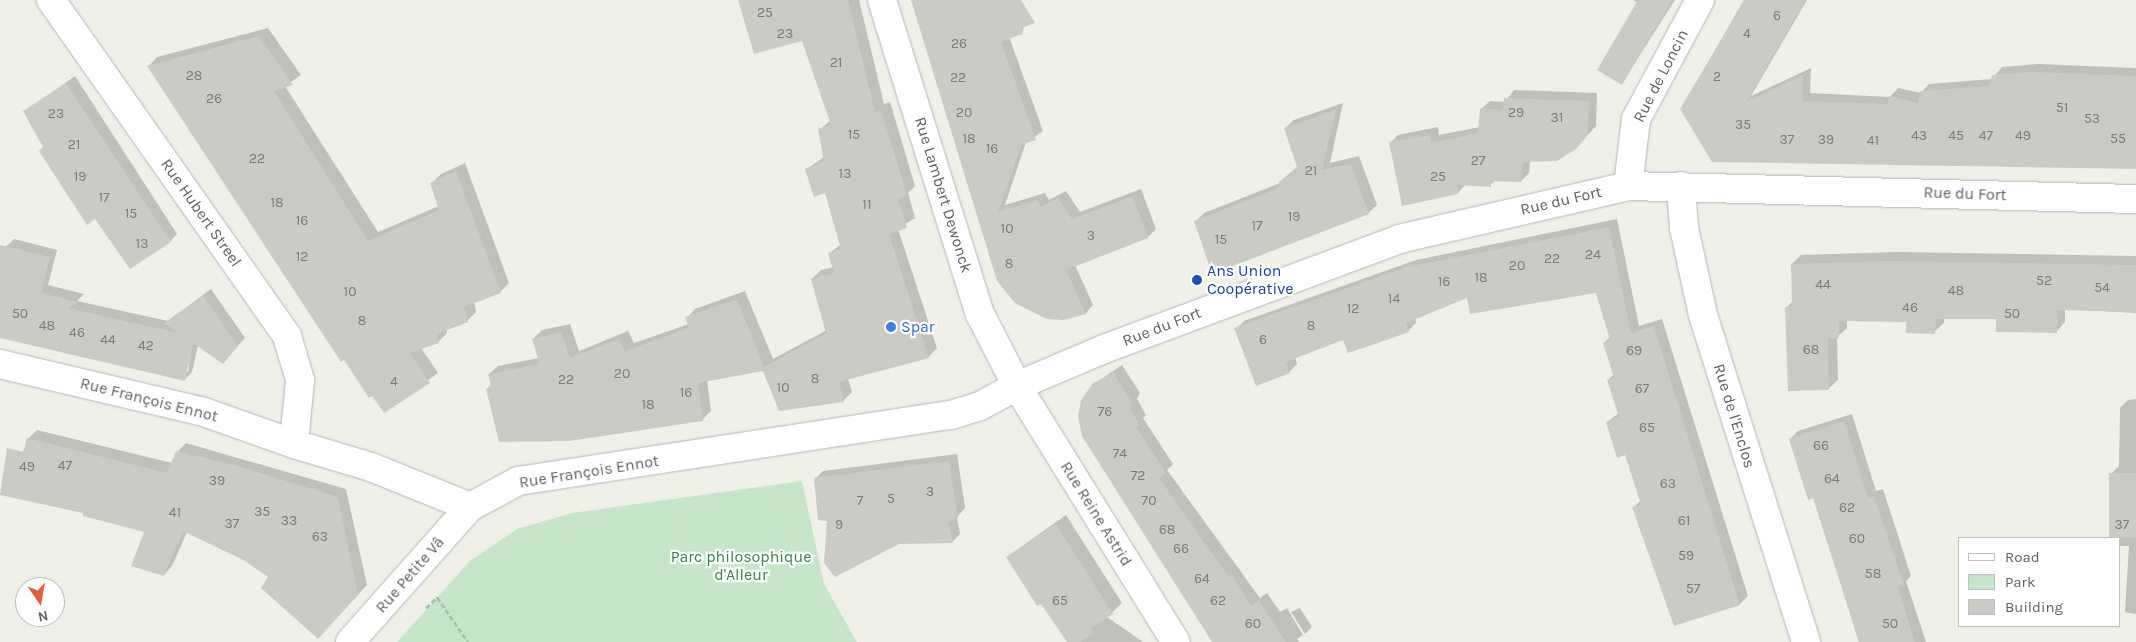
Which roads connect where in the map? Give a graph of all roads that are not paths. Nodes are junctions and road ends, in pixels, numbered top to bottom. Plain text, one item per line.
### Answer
1 (51, 0) edge
2 (882, 0) edge
3 (1700, 0) edge
4 (1628, 186) junction
5 (1681, 186) junction
6 (2136, 199) edge
7 (0, 364) edge
8 (1017, 386) junction
9 (294, 444) junction
10 (470, 507) junction
11 (350, 642) edge
12 (1176, 642) edge
13 (1806, 642) edge

1 - 9 street, Rue Hubert Streel
2 - 8 street, Rue Lambert Dewonck
3 - 4 street, Rue de Loncin
4 - 5 street, Rue du Fort
4 - 8 street, Rue du Fort
5 - 6 street, Rue du Fort
5 - 13 street, Rue de l'Enclos
7 - 9 street, Rue François Ennot
8 - 10 street, Rue François Ennot
8 - 12 street, Rue Reine Astrid
9 - 10 street, Rue François Ennot
10 - 11 street, Rue Petite Vâ

